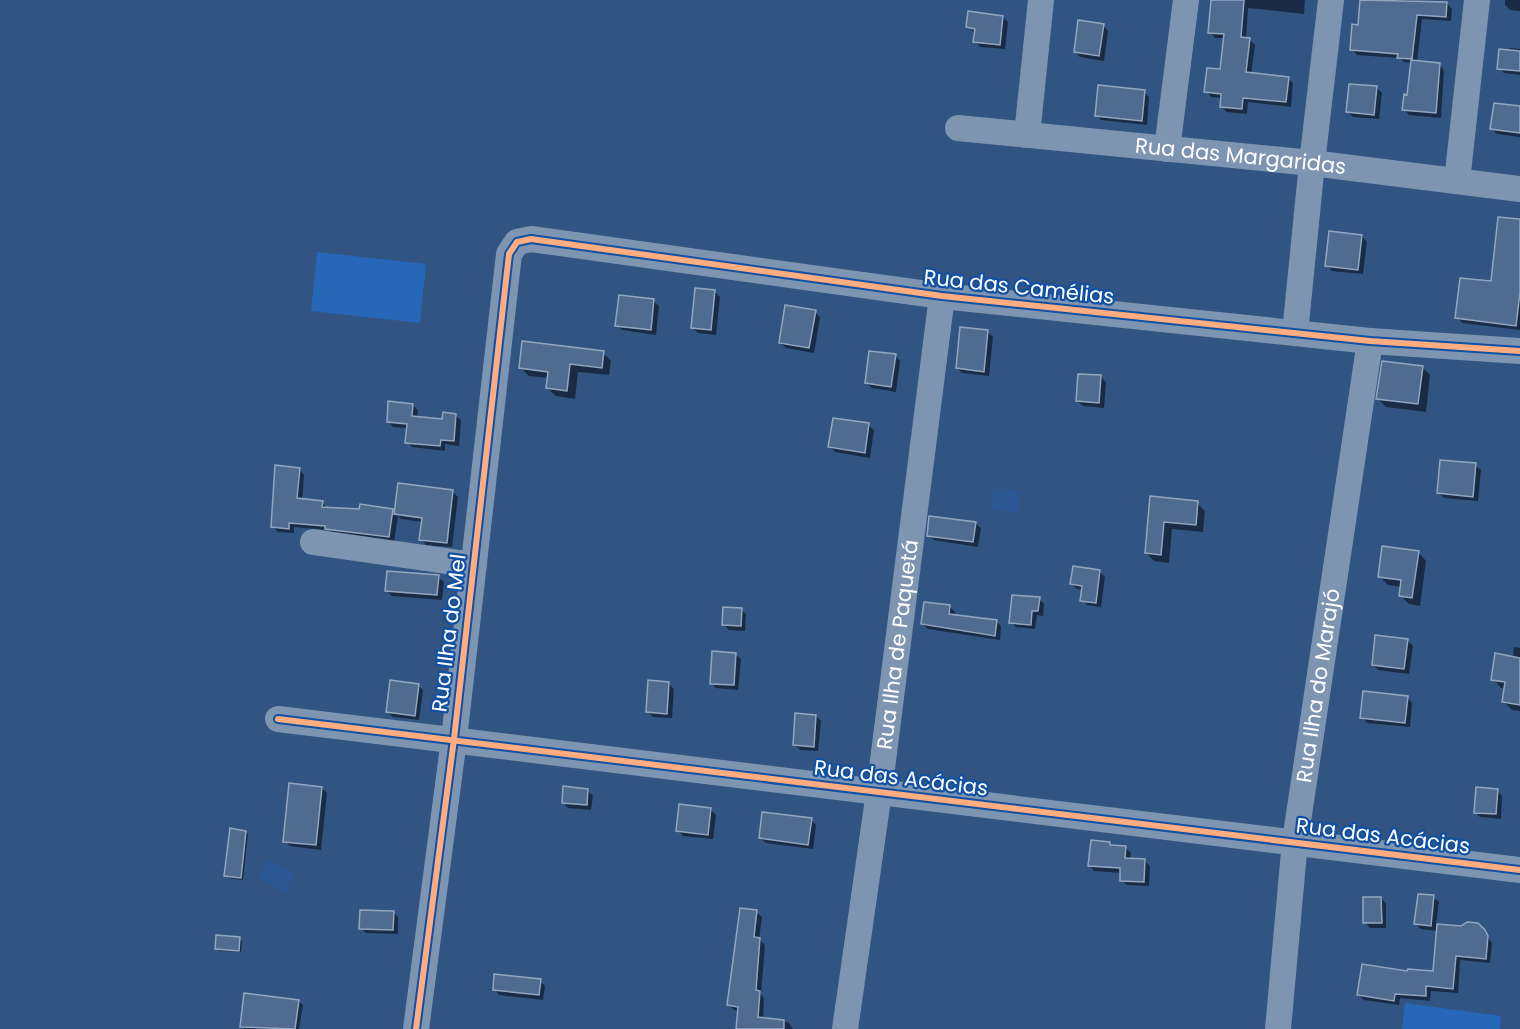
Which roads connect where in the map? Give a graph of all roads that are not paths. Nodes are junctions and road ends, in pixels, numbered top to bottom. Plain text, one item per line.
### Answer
1 (1041, 0) edge
2 (1186, 0) edge
3 (1331, 0) edge
4 (1477, 0) edge
5 (958, 128) dead end
6 (1028, 135) junction
7 (1167, 149) junction
8 (1312, 163) junction
9 (1457, 181) junction
10 (1520, 189) edge
11 (517, 242) joint
12 (942, 296) junction
13 (1295, 333) junction
14 (1370, 341) junction
15 (1520, 351) edge
16 (313, 542) dead end
17 (474, 566) junction
18 (278, 719) dead end
19 (454, 739) junction
20 (879, 792) junction
21 (1295, 841) junction
22 (1520, 870) edge
23 (416, 1029) edge
24 (845, 1029) edge
25 (1278, 1029) edge

1 - 6 street
2 - 7 street
3 - 8 street
4 - 9 street
5 - 6 street, Rua das Margaridas
6 - 7 street, Rua das Margaridas
7 - 8 street, Rua das Margaridas
8 - 9 street, Rua das Margaridas
8 - 13 street
9 - 10 street, Rua das Margaridas
11 - 12 street, Rua das Camélias
11 - 17 street, Rua Ilha do Mel
12 - 13 street, Rua das Camélias
12 - 20 street, Rua Ilha de Paquetá
13 - 14 street, Rua das Camélias
14 - 15 street, Rua das Camélias
14 - 21 street, Rua Ilha do Marajó
16 - 17 street
17 - 19 street, Rua Ilha do Mel
18 - 19 street, Rua das Acácias
19 - 20 street, Rua das Acácias
19 - 23 street, Rua Ilha do Mel
20 - 21 street, Rua das Acácias
20 - 24 street, Rua Ilha de Paquetá
21 - 22 street, Rua das Acácias
21 - 25 street, Rua Ilha do Marajó

